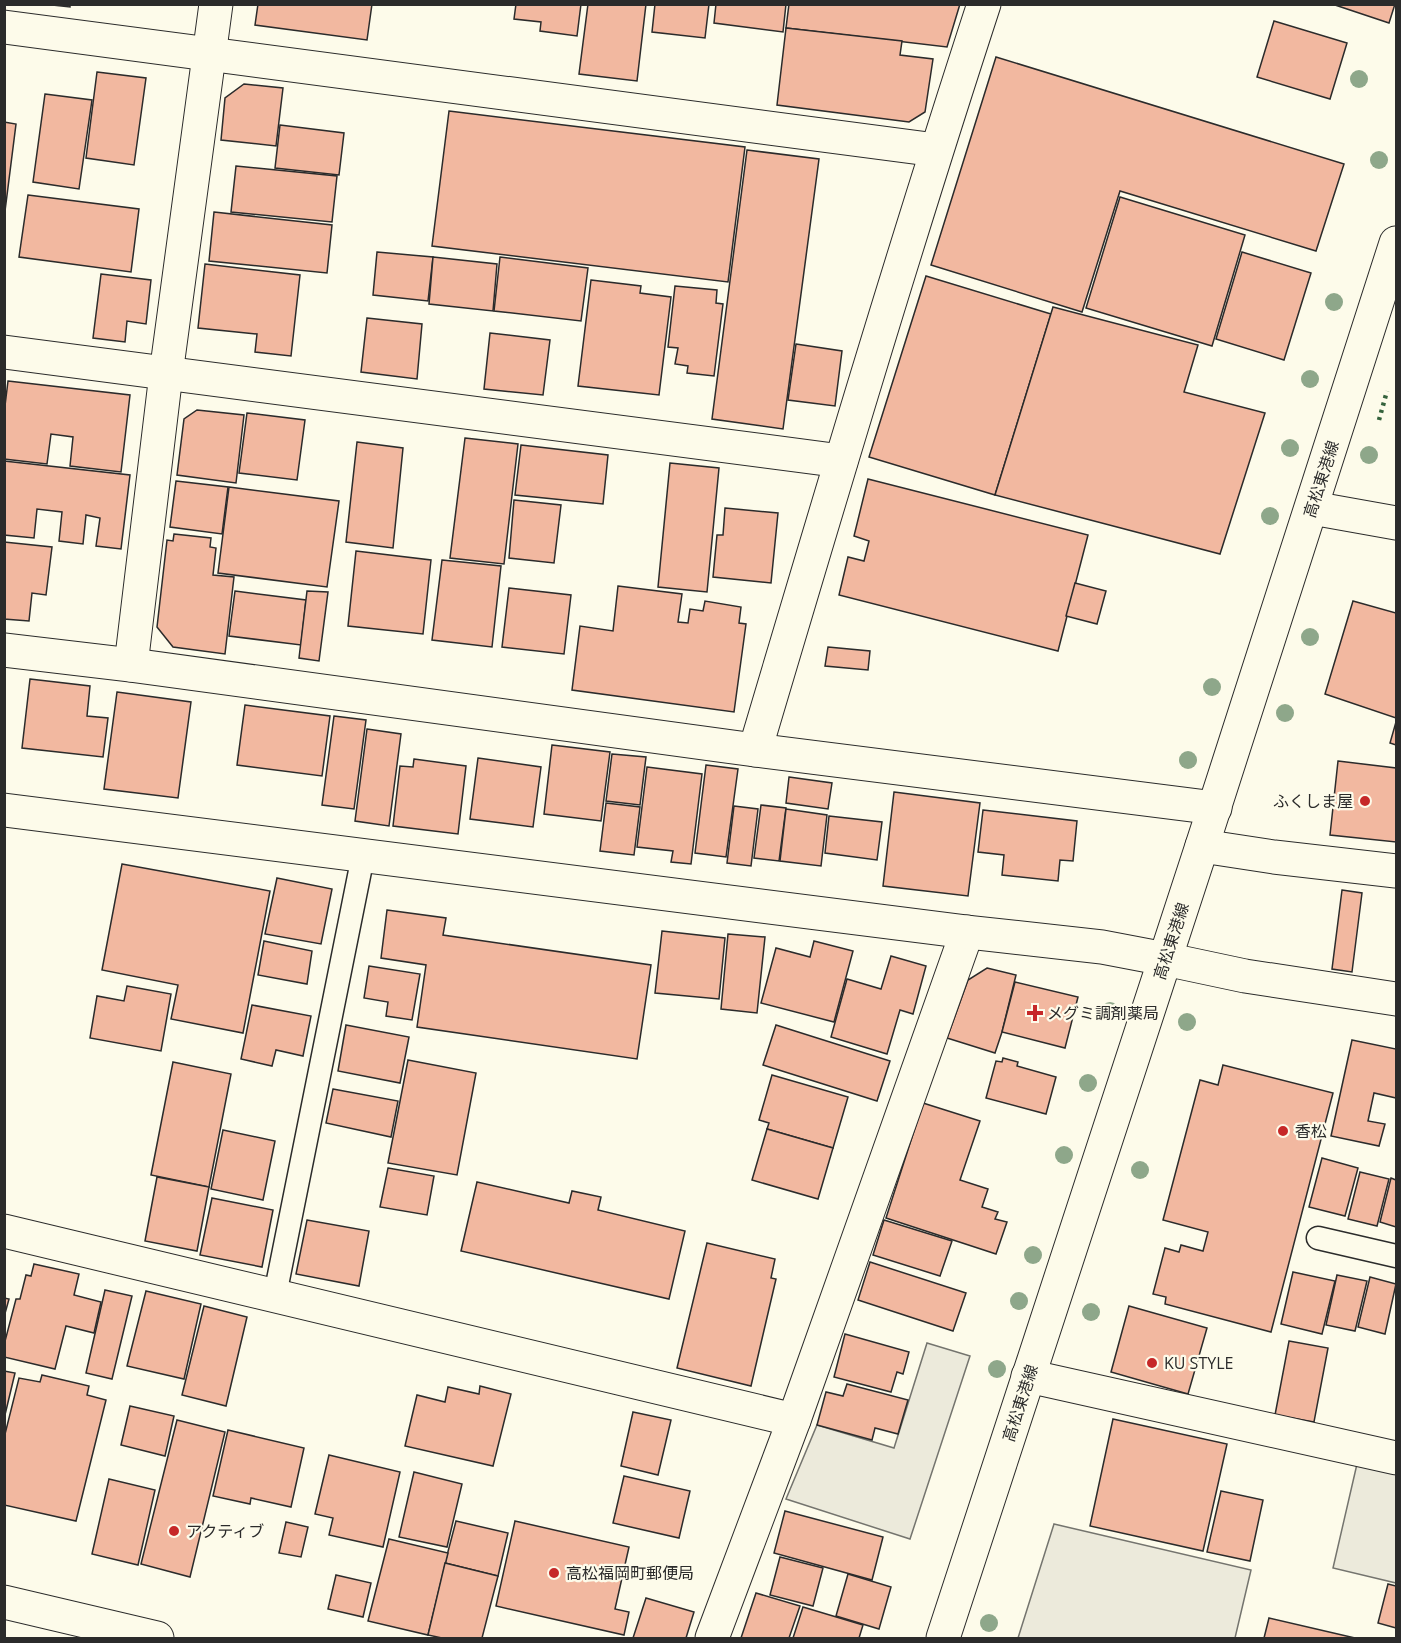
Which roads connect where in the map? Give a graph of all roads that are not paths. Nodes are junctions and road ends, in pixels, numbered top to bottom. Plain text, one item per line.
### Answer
1 (216, 4) edge
2 (984, 4) edge
3 (4, 27) edge
4 (210, 54) junction
5 (936, 150) junction
6 (1396, 243) edge
7 (4, 352) edge
8 (166, 374) junction
9 (841, 461) junction
10 (1312, 508) junction
11 (1396, 523) edge
12 (4, 650) edge
13 (131, 665) junction
14 (755, 750) junction
15 (1215, 808) junction
16 (4, 810) edge
17 (1202, 846) junction
18 (363, 856) junction
19 (1396, 871) edge
20 (967, 932) junction
21 (1165, 959) junction
22 (1396, 999) edge
23 (4, 1231) edge
24 (1318, 1238) dead end
25 (1396, 1256) edge
26 (274, 1295) junction
27 (1028, 1376) junction
28 (794, 1420) junction
29 (1396, 1458) edge
30 (4, 1602) edge
31 (157, 1638) edge
32 (712, 1638) edge
33 (943, 1638) edge

1 - 4 street
2 - 5 street
3 - 4 street
4 - 5 street
4 - 8 street
5 - 9 street
6 - 10 street, 高松東港線
7 - 8 street
8 - 9 street
8 - 13 street
9 - 14 street
10 - 11 street
10 - 15 street, 高松東港線
12 - 13 street
13 - 14 street
14 - 15 street
15 - 17 street, 高松東港線
16 - 18 street
17 - 19 street
17 - 21 street, 高松東港線
18 - 20 street
18 - 26 lane
20 - 21 street
20 - 28 street
21 - 22 street
21 - 27 street, 高松東港線
23 - 26 street
24 - 25 lane
26 - 28 street
27 - 29 street
27 - 33 street, 高松東港線
28 - 32 street
30 - 31 street

